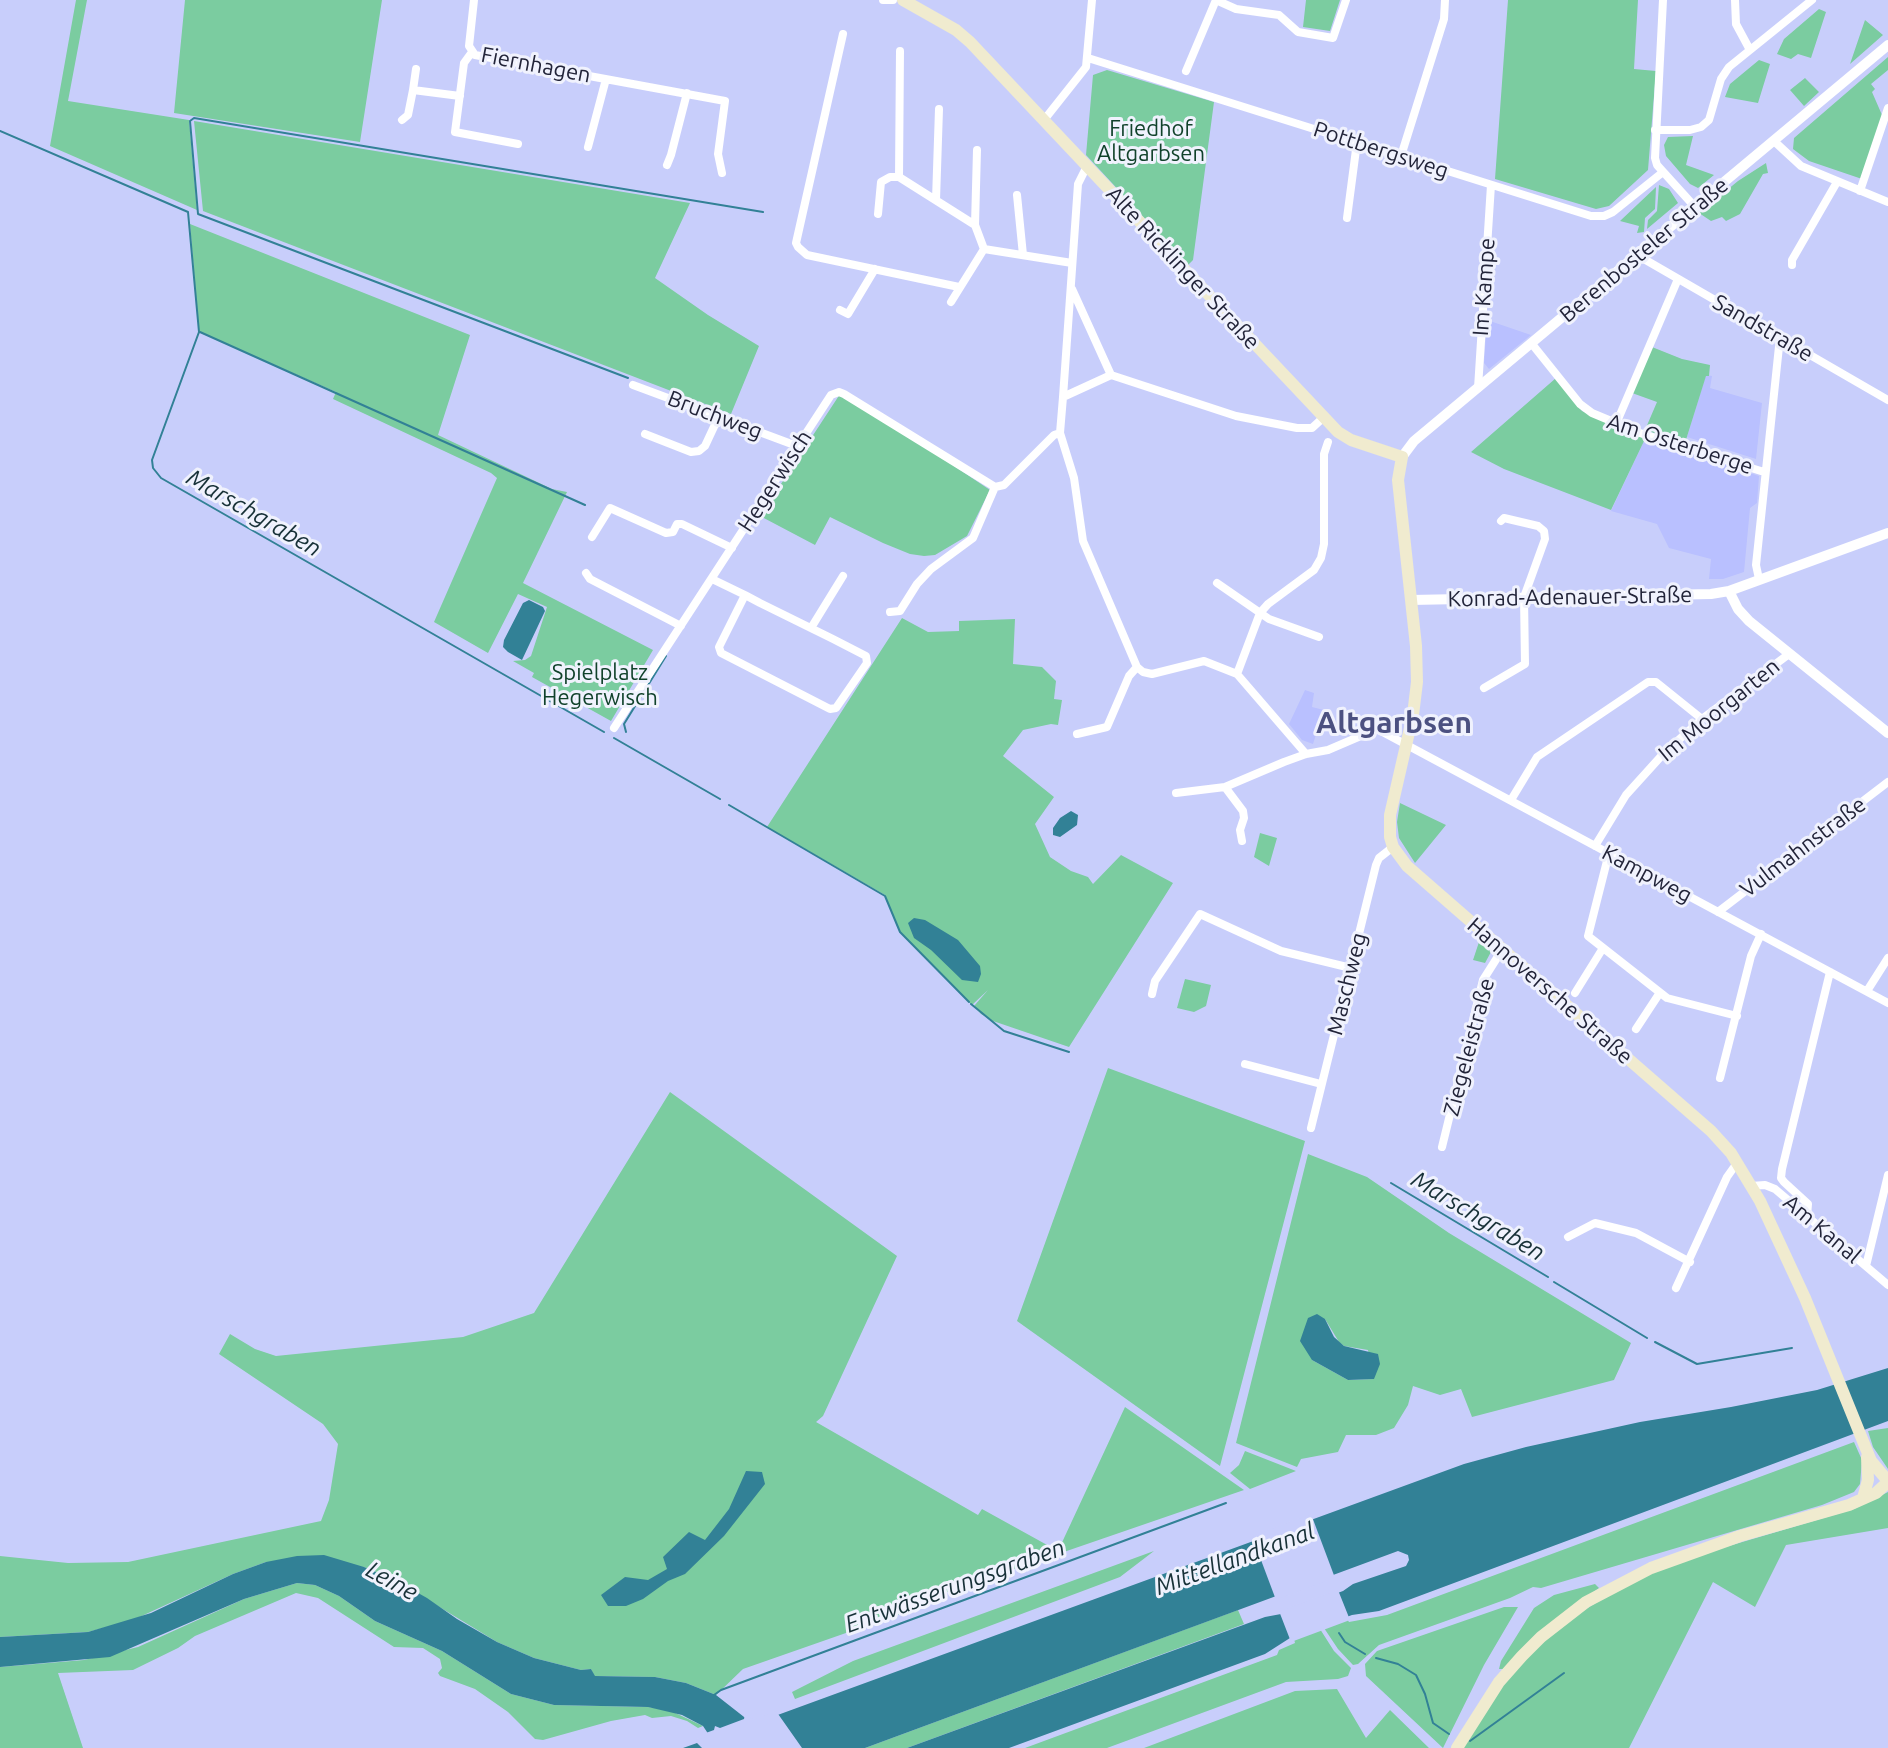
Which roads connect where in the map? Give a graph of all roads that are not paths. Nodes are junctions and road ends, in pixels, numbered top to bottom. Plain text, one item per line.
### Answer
1 (474, 0) edge
2 (883, 0) edge
3 (893, 0) edge
4 (903, 0) edge
5 (1091, 0) edge
6 (1216, 0) edge
7 (1346, 0) edge
8 (1445, 0) edge
9 (1663, 0) edge
10 (1735, 0) edge
11 (1812, 0) edge
12 (843, 34) dead end
13 (1888, 45) edge
14 (1750, 50) junction
15 (900, 51) dead end
16 (472, 52) junction
17 (1088, 58) junction
18 (416, 69) dead end
19 (1186, 71) dead end
20 (606, 79) junction
21 (413, 90) junction
22 (687, 93) junction
23 (460, 96) junction
24 (1888, 108) edge
25 (939, 109) dead end
26 (402, 120) dead end
27 (1044, 120) junction
28 (1655, 130) junction
29 (1357, 142) junction
30 (1775, 142) junction
31 (518, 144) dead end
32 (588, 147) dead end
33 (977, 150) dead end
34 (1401, 156) junction
35 (667, 165) dead end
36 (1087, 166) junction
37 (1663, 172) junction
38 (722, 173) dead end
39 (899, 177) junction
40 (1837, 182) junction
41 (1491, 185) junction
42 (1860, 191) junction
43 (1017, 195) dead end
44 (936, 200) junction
45 (1888, 202) edge
46 (1695, 207) junction
47 (878, 214) dead end
48 (1347, 218) dead end
49 (975, 225) junction
50 (984, 249) junction
51 (1023, 255) junction
52 (1637, 255) junction
53 (1072, 263) junction
54 (1792, 265) dead end
55 (875, 269) junction
56 (1678, 279) junction
57 (959, 287) junction
58 (1071, 287) junction
59 (951, 302) dead end
60 (840, 310) dead end
61 (1780, 337) junction
62 (1532, 344) junction
63 (1111, 375) junction
64 (633, 385) dead end
65 (1478, 388) junction
66 (1063, 397) junction
67 (1888, 400) edge
68 (719, 416) junction
69 (1324, 417) junction
70 (1616, 424) junction
71 (1060, 433) junction
72 (645, 434) dead end
73 (1328, 442) dead end
74 (797, 446) junction
75 (1402, 457) junction
76 (1764, 472) junction
77 (995, 487) junction
78 (1501, 521) dead end
79 (1888, 533) edge
80 (592, 537) dead end
81 (732, 548) junction
82 (586, 573) dead end
83 (843, 576) dead end
84 (712, 579) junction
85 (1759, 579) junction
86 (1217, 583) dead end
87 (1729, 591) junction
88 (745, 595) junction
89 (1524, 597) junction
90 (1411, 600) junction
91 (890, 612) dead end
92 (1260, 613) junction
93 (681, 626) junction
94 (811, 628) junction
95 (1319, 637) dead end
96 (1789, 654) junction
97 (1137, 667) junction
98 (1237, 674) junction
99 (1484, 688) dead end
100 (1702, 719) junction
101 (614, 728) dead end
102 (1888, 733) edge
103 (1077, 734) dead end
104 (1407, 744) junction
105 (1306, 754) junction
106 (1888, 782) edge
107 (1225, 787) junction
108 (1176, 793) dead end
109 (1511, 800) junction
110 (1242, 841) dead end
111 (1595, 846) junction
112 (1393, 847) junction
113 (1609, 853) junction
114 (1718, 912) junction
115 (1761, 934) junction
116 (1603, 948) junction
117 (1502, 950) junction
118 (1888, 958) edge
119 (1351, 968) junction
120 (1830, 972) junction
121 (1867, 991) junction
122 (1575, 993) dead end
123 (1152, 994) dead end
124 (1659, 994) junction
125 (1888, 1003) edge
126 (1737, 1016) junction
127 (1636, 1029) dead end
128 (1245, 1064) dead end
129 (1720, 1078) dead end
130 (1321, 1084) junction
131 (1311, 1128) dead end
132 (1442, 1147) dead end
133 (1737, 1163) junction
134 (1888, 1175) edge
135 (1751, 1186) junction
136 (1807, 1216) junction
137 (1568, 1237) dead end
138 (1690, 1262) junction
139 (1866, 1266) junction
140 (1888, 1285) edge
141 (1676, 1288) dead end
142 (1868, 1454) junction
143 (1886, 1480) edge
144 (1863, 1498) junction
145 (1457, 1748) edge

1 - 16 street, Fiernhagen
2 - 3 street
4 - 27 main road, Alte Ricklinger Straße
5 - 17 street
6 - 7 street
6 - 19 street
8 - 34 street
9 - 28 street
10 - 14 street
11 - 14 street
12 - 55 street
13 - 30 street, Berenbosteler Straße
14 - 28 street
15 - 39 street
16 - 20 street, Fiernhagen
16 - 23 street
17 - 27 street
17 - 29 street, Pottbergsweg
18 - 21 street
20 - 22 street, Fiernhagen
20 - 32 street, Fiernhagen
21 - 23 street
21 - 26 street
22 - 35 street
22 - 38 street, Fiernhagen
23 - 31 street
24 - 42 street
25 - 44 street
27 - 36 main road, Alte Ricklinger Straße
28 - 37 street
29 - 34 street, Pottbergsweg
29 - 48 street
30 - 40 street
30 - 46 street, Berenbosteler Straße
33 - 49 street
34 - 41 street, Pottbergsweg
36 - 53 street
36 - 69 main road, Alte Ricklinger Straße
37 - 41 street, Pottbergsweg
37 - 46 street
39 - 44 street
39 - 47 street
40 - 42 street
40 - 54 street
41 - 65 street, Im Kampe
42 - 45 street
43 - 51 street
44 - 49 street
46 - 52 street, Berenbosteler Straße
49 - 50 street
50 - 51 street
50 - 57 street
51 - 53 street
52 - 56 street, Sandstraße
52 - 62 street, Berenbosteler Straße
53 - 58 street
55 - 57 street
55 - 60 street
56 - 61 street, Sandstraße
56 - 70 street
57 - 59 street
58 - 63 street
58 - 66 street
61 - 67 street, Sandstraße
61 - 76 street
62 - 65 street, Berenbosteler Straße
62 - 70 street, Am Osterberge
63 - 66 street
63 - 69 street
64 - 68 street, Bruchweg
65 - 75 street, Berenbosteler Straße
66 - 71 street
68 - 72 street
68 - 74 street, Bruchweg
69 - 75 main road, Alte Ricklinger Straße
70 - 76 street, Am Osterberge
71 - 77 street
71 - 97 street
73 - 92 street
74 - 77 street, Hegerwisch
74 - 81 street, Hegerwisch
75 - 90 main road
76 - 85 street
77 - 91 street
78 - 89 street
79 - 85 street, Konrad-Adenauer-Straße
80 - 81 street
81 - 84 street, Hegerwisch
82 - 93 street
83 - 94 street
84 - 88 street
84 - 93 street, Hegerwisch
85 - 87 street, Konrad-Adenauer-Straße
86 - 92 street
87 - 89 street, Konrad-Adenauer-Straße
87 - 96 street
88 - 94 street
88 - 94 street
89 - 90 street, Konrad-Adenauer-Straße
89 - 99 street
90 - 104 main road
92 - 95 street
92 - 98 street
93 - 101 street, Hegerwisch
96 - 100 street, Im Moorgarten
96 - 102 street
97 - 98 street
97 - 103 street
98 - 105 street
100 - 109 street
100 - 111 street, Im Moorgarten
104 - 105 street, Kampweg
104 - 109 street, Kampweg
104 - 112 main road
105 - 107 street, Kampweg
106 - 114 street, Vulmahnstraße
107 - 108 street, Kampweg
107 - 110 street
109 - 111 street, Kampweg
111 - 113 street, Kampweg
112 - 117 main road, Hannoversche Straße
112 - 119 street, Maschweg
113 - 114 street, Kampweg
113 - 116 street
114 - 115 street, Kampweg
115 - 120 street, Kampweg
115 - 126 street
116 - 122 street
116 - 124 street
117 - 132 street, Ziegeleistraße
117 - 133 main road, Hannoversche Straße
118 - 121 street
119 - 123 street
119 - 130 street, Maschweg
120 - 121 street, Kampweg
120 - 136 street
121 - 125 street, Kampweg
124 - 126 street
124 - 127 street
126 - 129 street
128 - 130 street
130 - 131 street, Maschweg
133 - 135 main road, Hannoversche Straße
133 - 138 street
134 - 139 street
135 - 136 street, Am Kanal
135 - 142 main road, Hannoversche Straße
136 - 139 street, Am Kanal
137 - 138 street
138 - 141 street
139 - 140 street, Am Kanal
142 - 143 main road, Hannoversche Straße
142 - 144 main road
143 - 144 main road
144 - 145 main road

